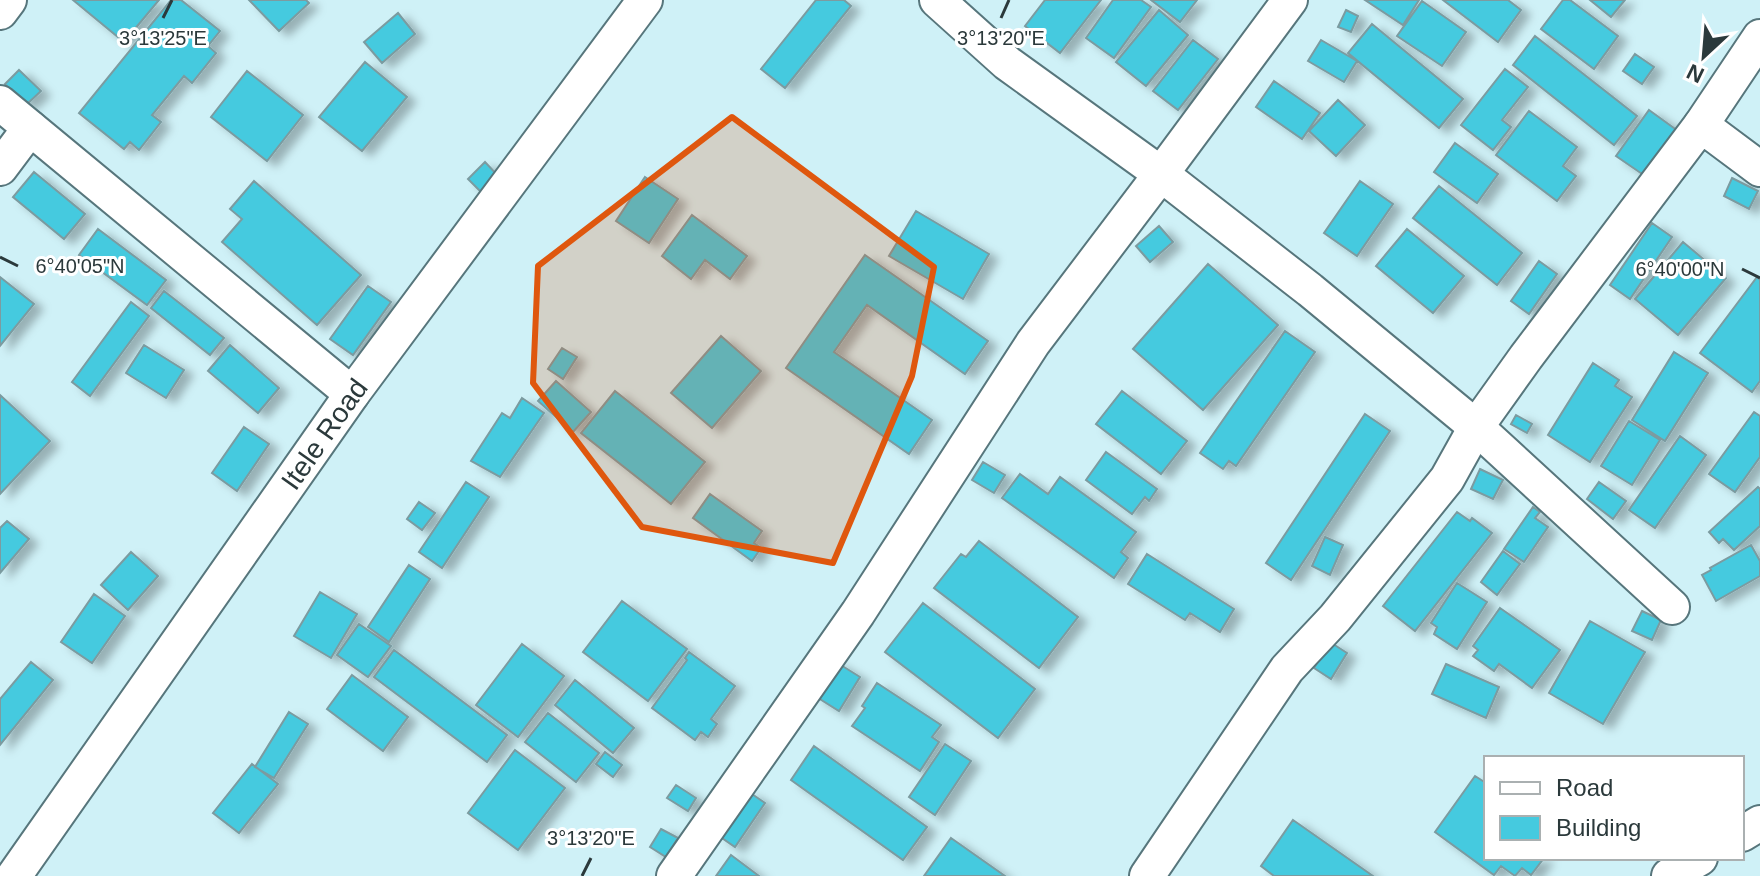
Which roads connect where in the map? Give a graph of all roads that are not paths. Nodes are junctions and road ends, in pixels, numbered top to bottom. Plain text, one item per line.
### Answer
1 (9, 0) edge
2 (645, 0) edge
3 (937, 0) edge
4 (1290, 0) edge
5 (0, 12) edge
6 (1760, 37) edge
7 (0, 103) edge
8 (1701, 125) junction
9 (30, 128) junction
10 (0, 168) edge
11 (1760, 169) edge
12 (1161, 174) junction
13 (352, 394) junction
14 (1476, 427) junction
15 (1672, 607) dead end
16 (1697, 860) edge
17 (14, 876) edge
18 (674, 876) edge
19 (1147, 876) edge
20 (1669, 876) edge

1 - 5 street
2 - 13 street, Itele Road
3 - 12 street
4 - 12 street
6 - 8 street
7 - 9 street
8 - 11 street
8 - 14 street
9 - 10 street
9 - 13 street
12 - 14 street
12 - 18 street
13 - 17 street, Itele Road
14 - 15 street
14 - 19 street
16 - 20 street

